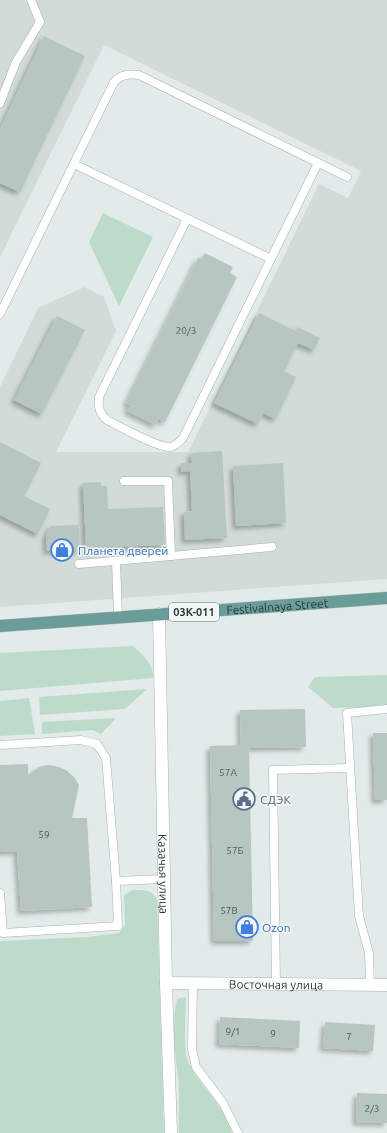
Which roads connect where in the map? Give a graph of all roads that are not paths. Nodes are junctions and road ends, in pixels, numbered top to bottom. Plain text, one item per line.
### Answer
1 (31, 0) edge
2 (0, 103) edge
3 (318, 163) junction
4 (74, 164) junction
5 (347, 177) dead end
6 (187, 219) junction
7 (271, 259) junction
8 (0, 314) edge
9 (124, 481) dead end
10 (272, 547) dead end
11 (171, 556) junction
12 (116, 561) junction
13 (79, 564) dead end
14 (387, 598) edge
15 (159, 614) junction
16 (118, 617) junction
17 (0, 626) edge
18 (387, 709) edge
19 (0, 745) edge
20 (349, 768) junction
21 (164, 880) junction
22 (116, 881) junction
23 (0, 893) edge
24 (166, 983) junction
25 (193, 983) junction
26 (276, 984) junction
27 (370, 985) junction
28 (387, 985) edge
29 (171, 1133) edge
30 (238, 1133) edge

1 - 2 lane
3 - 4 lane
3 - 5 lane
3 - 7 lane
4 - 6 lane
4 - 8 lane
6 - 7 lane
6 - 7 lane
9 - 11 lane
10 - 11 lane
11 - 12 lane
12 - 13 lane
12 - 16 lane
14 - 15 main road, Festivalnaya Street / 03К-011
15 - 16 main road, Festivalnaya Street / 03К-011
15 - 21 street, Казачья улица
16 - 17 main road, Festivalnaya Street / 03К-011
18 - 20 lane
19 - 22 lane
20 - 26 lane
20 - 27 lane
21 - 22 lane
21 - 24 street, Казачья улица
22 - 23 lane
24 - 25 street, Восточная улица
24 - 29 street, Казачья улица
25 - 26 street, Восточная улица
25 - 30 lane
26 - 27 street, Восточная улица
27 - 28 street, Восточная улица

